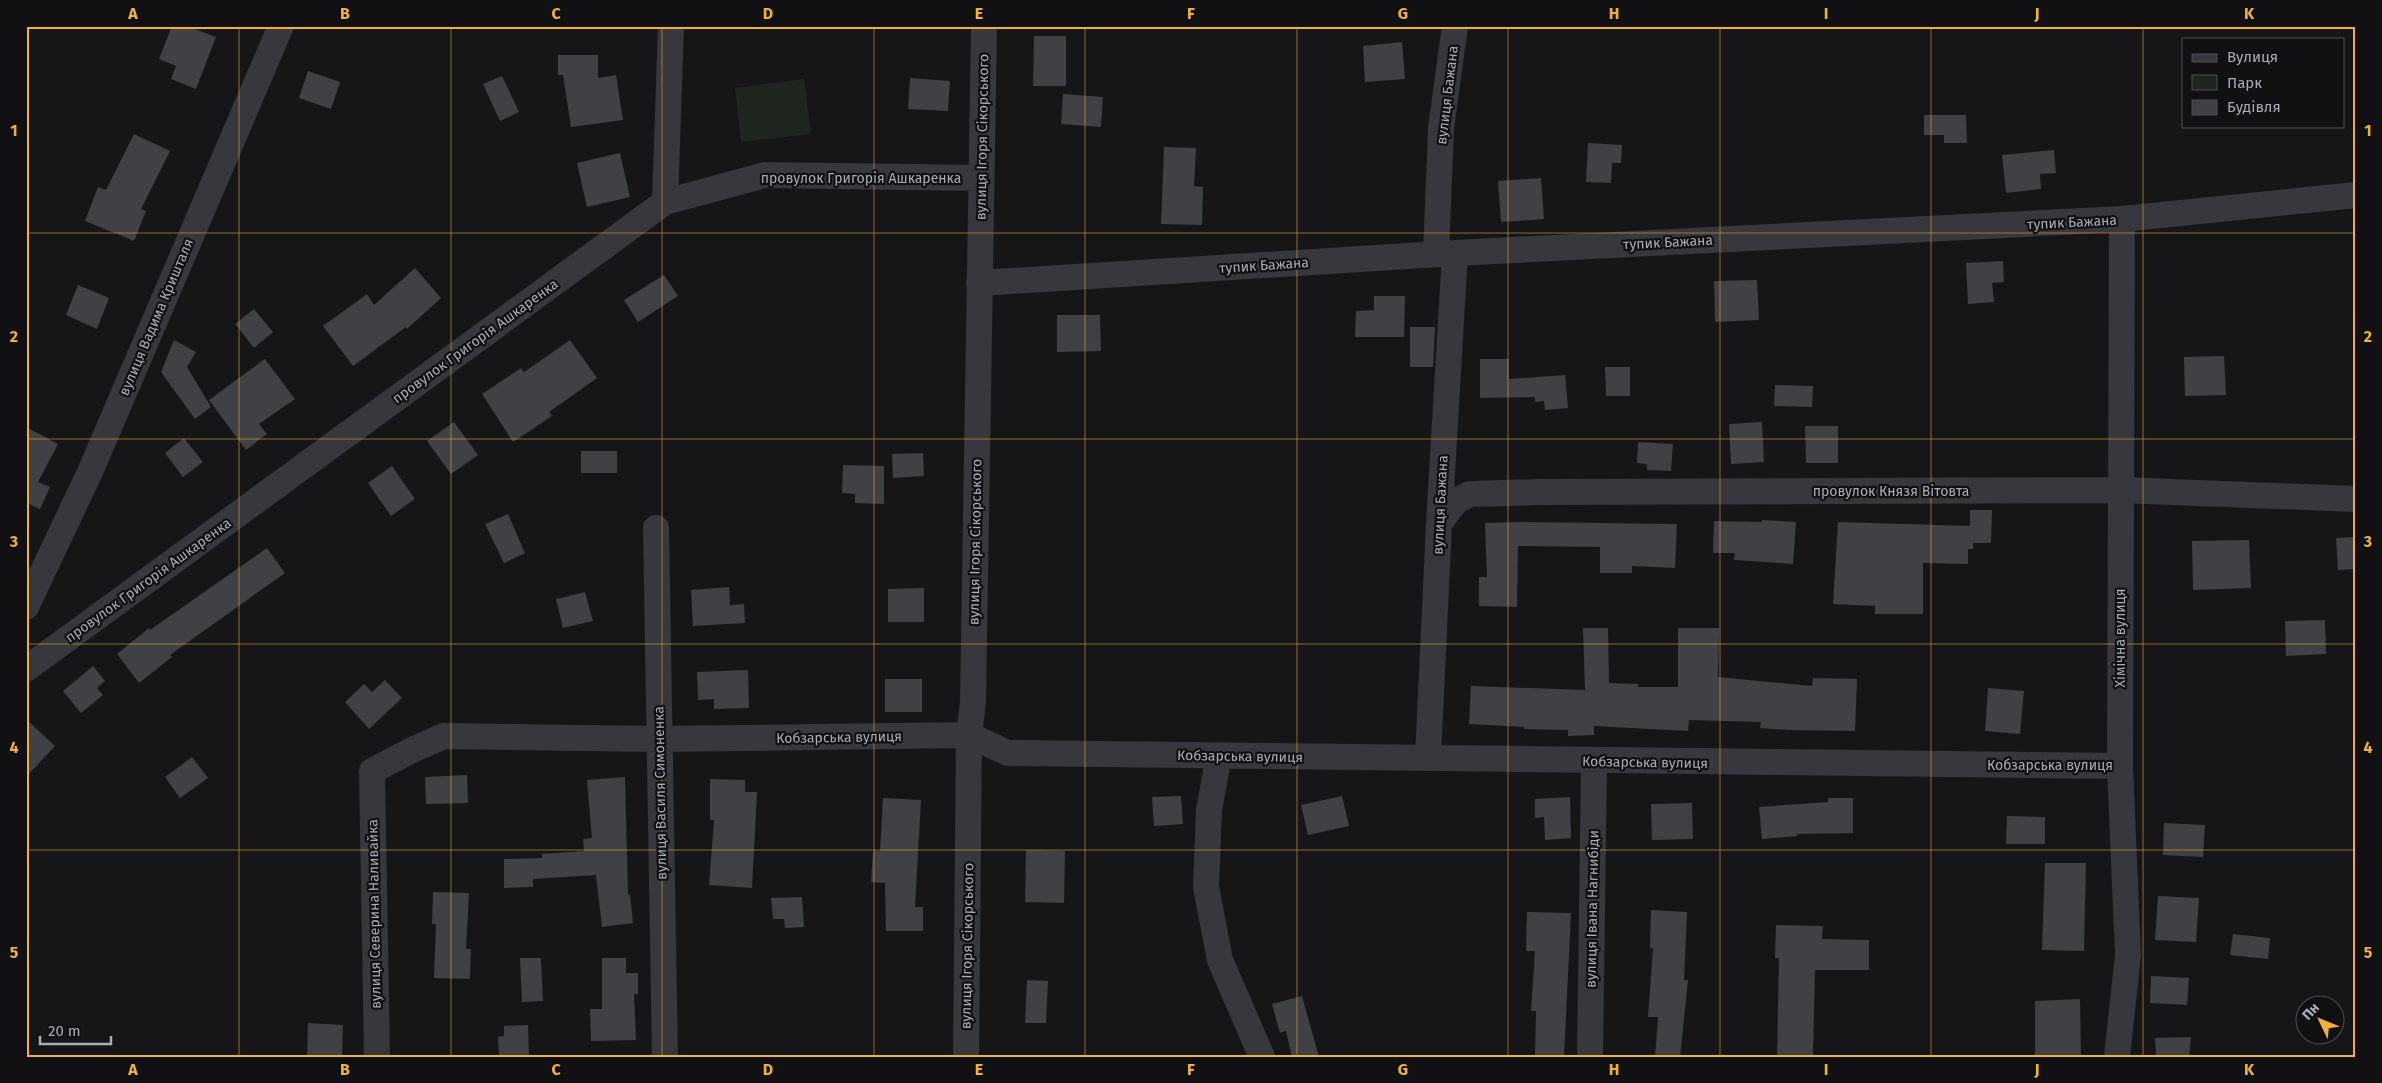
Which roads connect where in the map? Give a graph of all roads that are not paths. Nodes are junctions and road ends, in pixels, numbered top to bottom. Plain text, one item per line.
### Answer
1 (281, 26) edge
2 (671, 26) edge
3 (984, 26) edge
4 (1455, 26) edge
5 (981, 178) junction
6 (2356, 195) edge
7 (665, 202) junction
8 (2122, 219) junction
9 (1445, 253) junction
10 (979, 283) junction
11 (2121, 490) junction
12 (2356, 499) edge
13 (1439, 524) junction
14 (656, 528) dead end
15 (26, 606) edge
16 (26, 669) edge
17 (969, 735) junction
18 (659, 739) junction
19 (1219, 756) junction
20 (1428, 758) junction
21 (1594, 762) junction
22 (2120, 766) junction
23 (372, 771) joint
24 (377, 1057) edge
25 (665, 1057) edge
26 (966, 1057) edge
27 (1262, 1057) edge
28 (1590, 1057) edge
29 (2116, 1057) edge

1 - 15 street, вулиця Вадима Кришталя
2 - 7 street
3 - 5 street, вулиця Ігоря Сікорського
4 - 9 street, вулиця Бажана
5 - 7 street, провулок Григорія Ашкаренка
5 - 10 street, вулиця Ігоря Сікорського
6 - 8 street, тупик Бажана
7 - 16 street, провулок Григорія Ашкаренка
8 - 9 street, тупик Бажана
8 - 11 street, Хімічна вулиця
9 - 10 street, тупик Бажана
9 - 13 street, вулиця Бажана
10 - 17 street, вулиця Ігоря Сікорського
11 - 12 street, провулок Князя Вітовта
11 - 13 street, провулок Князя Вітовта
11 - 22 street, Хімічна вулиця
13 - 20 street, вулиця Бажана
14 - 18 street, вулиця Василя Симоненка
17 - 18 street, Кобзарська вулиця
17 - 19 street, Кобзарська вулиця
17 - 26 street, вулиця Ігоря Сікорського
18 - 23 street, Кобзарська вулиця
18 - 25 street, вулиця Василя Симоненка
19 - 20 street, Кобзарська вулиця
19 - 27 street
20 - 21 street, Кобзарська вулиця
21 - 22 street, Кобзарська вулиця
21 - 28 street, вулиця Івана Нагнибіди
22 - 29 street, Хімічна вулиця
23 - 24 street, вулиця Северина Наливайка

